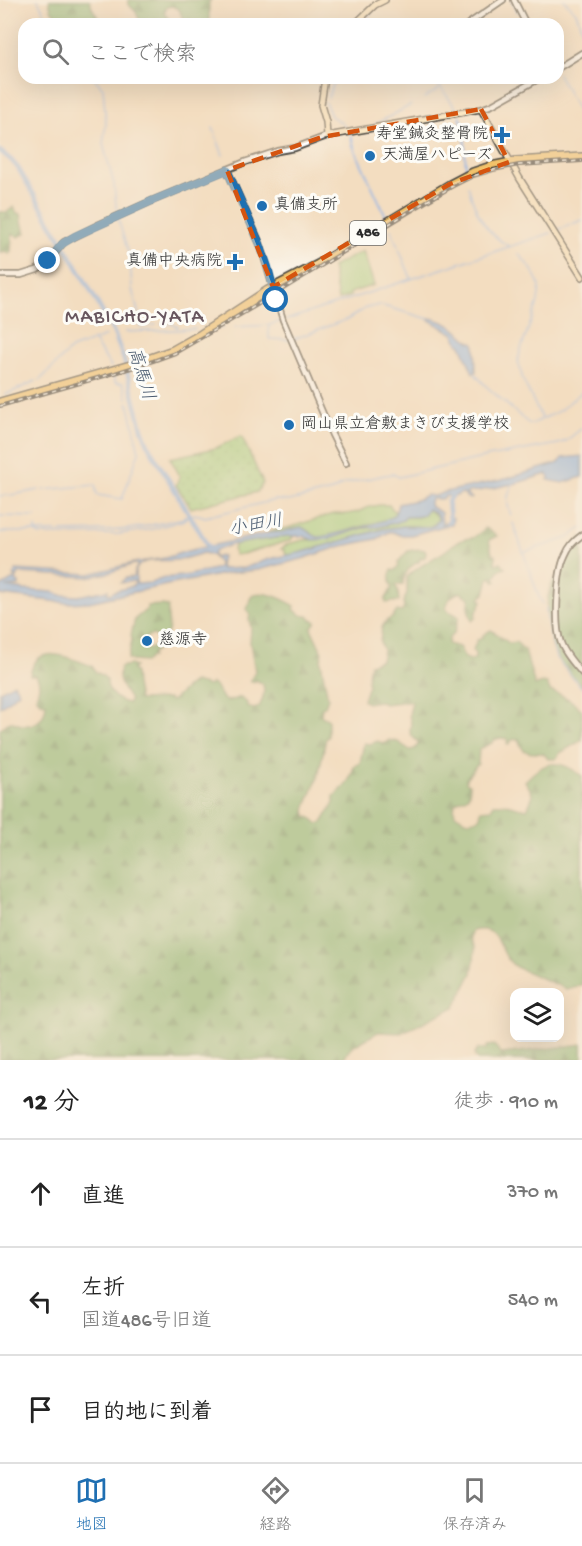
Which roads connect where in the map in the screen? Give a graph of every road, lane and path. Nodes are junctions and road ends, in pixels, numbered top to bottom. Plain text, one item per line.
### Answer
1 (385, 0) edge
2 (503, 0) edge
3 (513, 0) edge
4 (361, 18) edge
5 (477, 18) edge
6 (523, 18) edge
7 (582, 53) edge
8 (564, 64) edge
9 (324, 84) edge
10 (529, 84) edge
11 (481, 109) junction
12 (327, 136) junction
13 (582, 157) edge
14 (509, 162) junction
15 (227, 170) junction
16 (0, 275) edge
17 (582, 277) edge
18 (273, 288) junction
19 (1, 400) edge
20 (346, 463) dead end
21 (582, 535) edge
22 (582, 673) edge

1 - 4 main road
2 - 5 street
3 - 6 street
7 - 8 street
9 - 12 main road
10 - 11 street
11 - 12 main road
11 - 14 main road
12 - 15 street
13 - 14 highway, 486
14 - 17 main road
14 - 18 highway, 486
15 - 16 street
15 - 18 street
18 - 19 highway, 486
18 - 20 street
21 - 22 street

